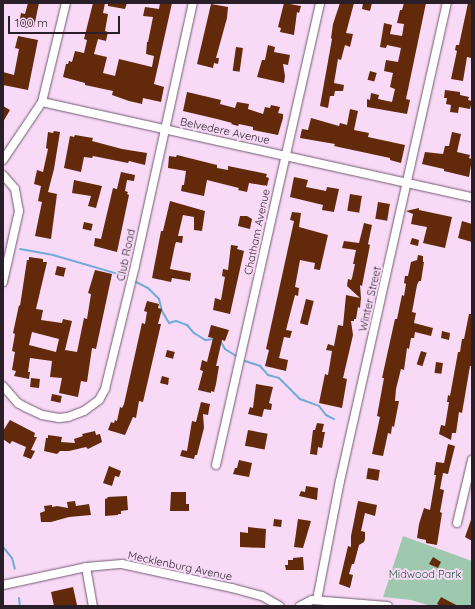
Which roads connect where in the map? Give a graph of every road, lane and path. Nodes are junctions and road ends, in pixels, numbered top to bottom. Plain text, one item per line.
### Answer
1 (66, 3) edge
2 (193, 3) edge
3 (320, 3) edge
4 (447, 3) edge
5 (42, 102) junction
6 (165, 129) junction
7 (286, 156) junction
8 (3, 160) edge
9 (3, 175) edge
10 (407, 183) junction
11 (472, 197) edge
12 (3, 282) edge
13 (3, 386) edge
14 (472, 460) edge
15 (216, 465) dead end
16 (468, 498) edge
17 (457, 523) dead end
18 (86, 567) junction
19 (3, 585) edge
20 (317, 600) junction
21 (93, 606) edge
22 (279, 606) edge
23 (300, 606) edge
24 (388, 606) edge

1 - 5 street
2 - 6 street, Club Road
3 - 7 street, Chatham Avenue
4 - 10 street, Winter Street
5 - 6 street, Belvedere Avenue
5 - 8 street
6 - 7 street, Belvedere Avenue
6 - 13 street, Club Road
7 - 10 street, Belvedere Avenue
7 - 15 street, Chatham Avenue
9 - 12 street
10 - 11 street, Belvedere Avenue
10 - 20 street, Winter Street
14 - 16 street
16 - 17 street
18 - 19 street, Mecklenburg Avenue
18 - 21 street
18 - 22 street, Mecklenburg Avenue
20 - 23 street
20 - 24 street

